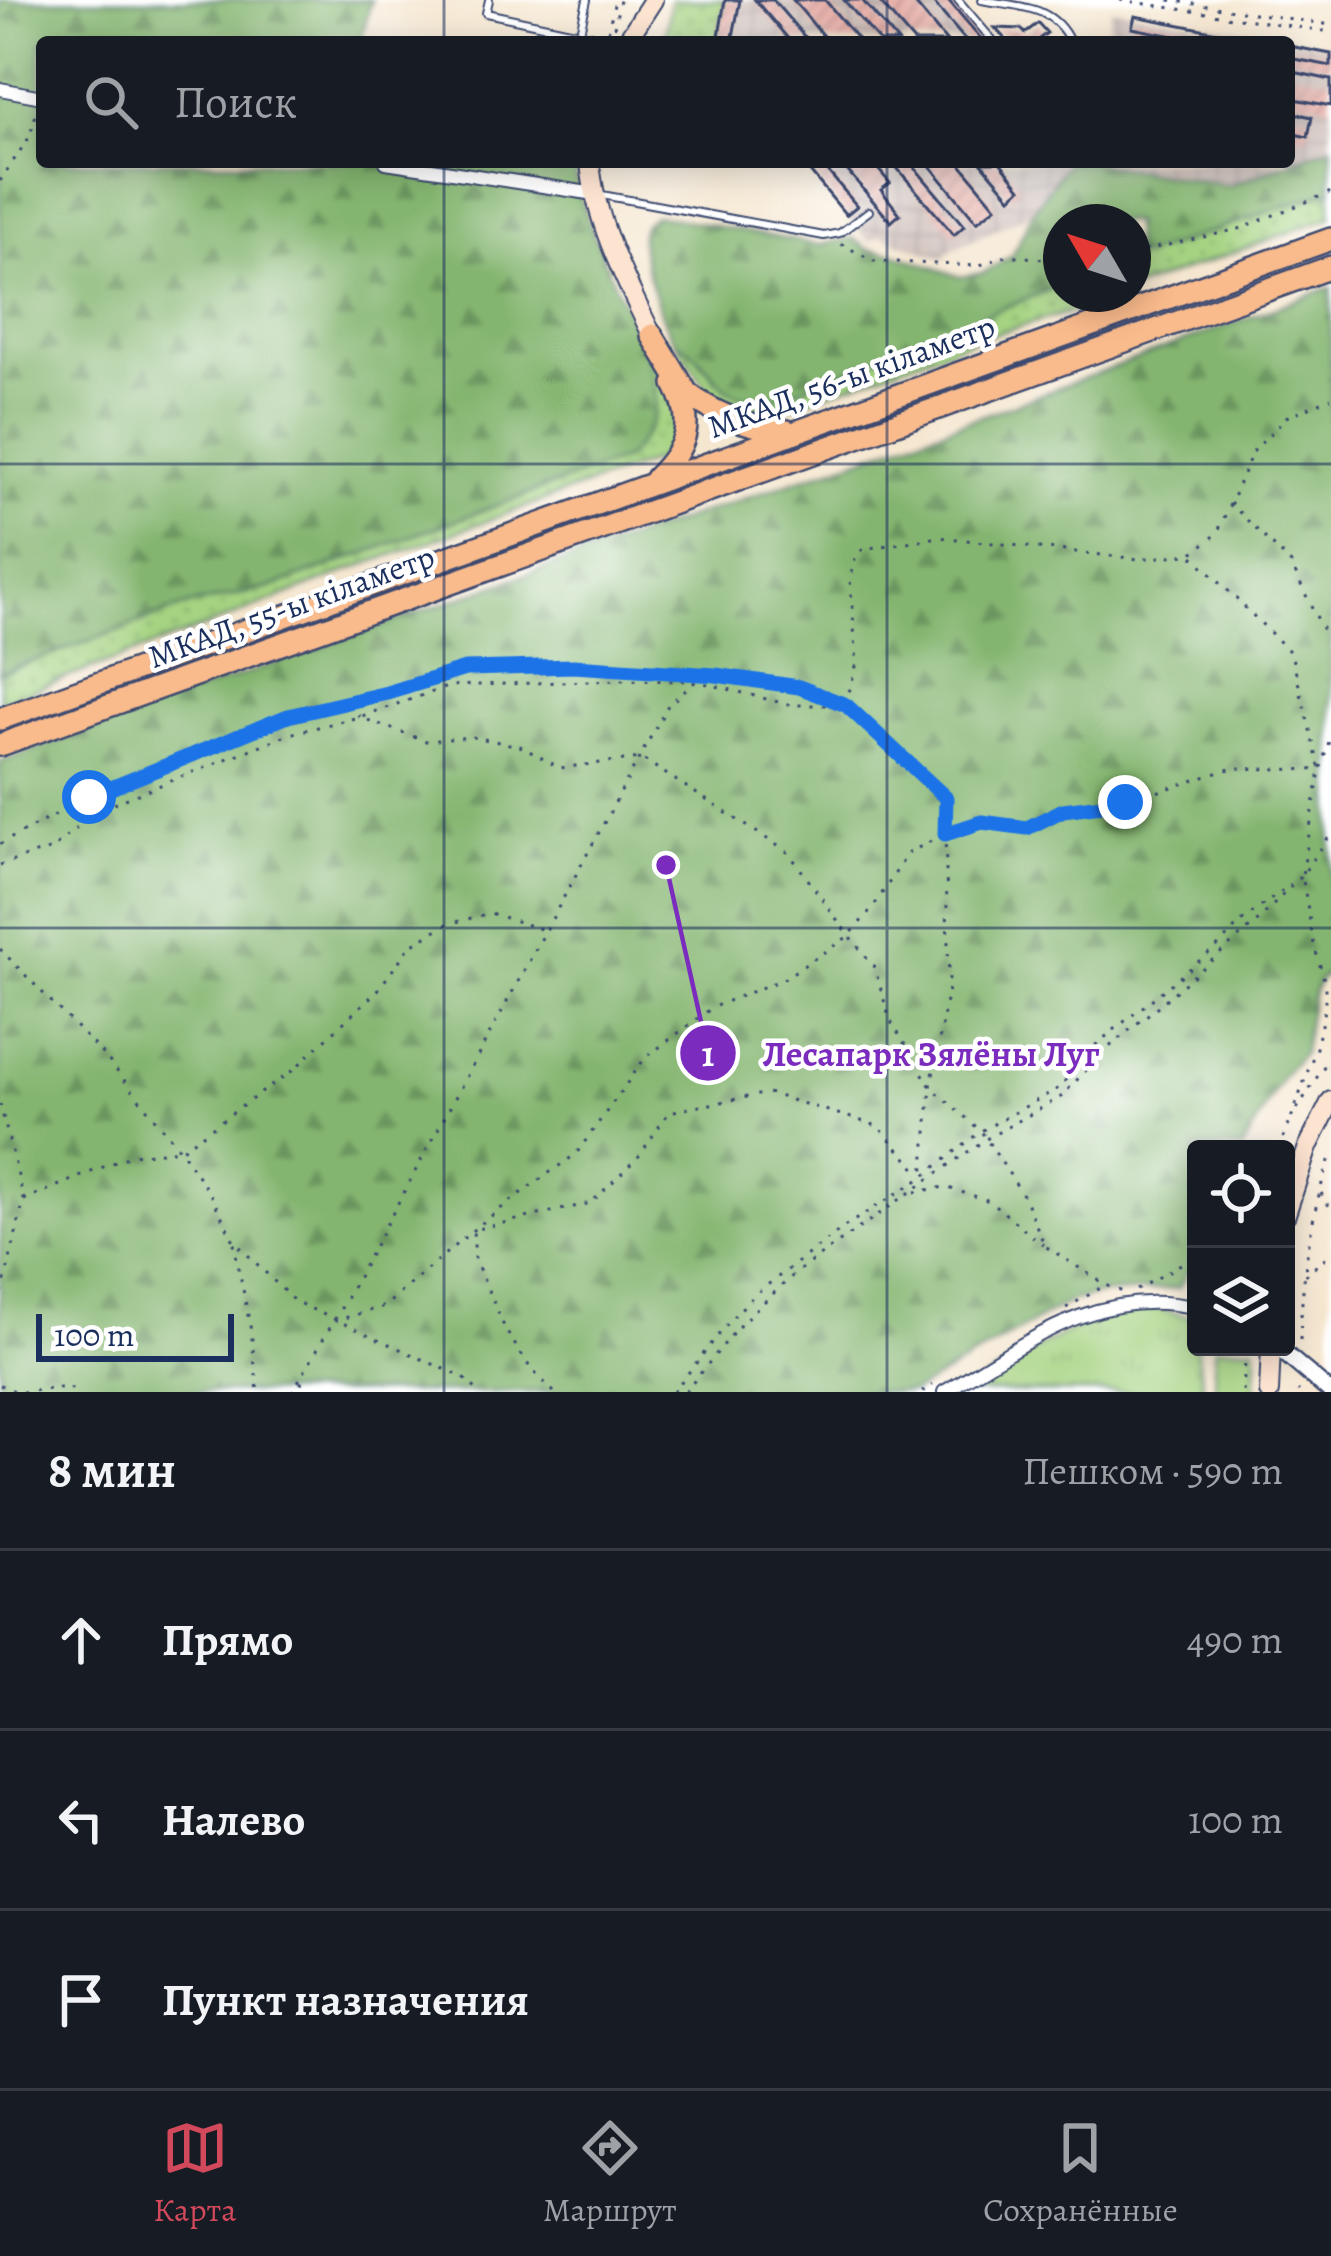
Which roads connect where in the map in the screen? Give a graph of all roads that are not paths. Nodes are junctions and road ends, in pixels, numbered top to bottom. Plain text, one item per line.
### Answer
1 (489, 0) edge
2 (587, 0) edge
3 (638, 0) edge
4 (652, 0) edge
5 (958, 0) edge
6 (982, 0) edge
7 (580, 32) junction
8 (597, 36) edge
9 (620, 36) edge
10 (622, 36) edge
11 (989, 36) edge
12 (1066, 36) edge
13 (0, 88) edge
14 (36, 96) edge
15 (425, 168) edge
16 (591, 168) edge
17 (595, 194) junction
18 (869, 211) dead end
19 (1331, 239) edge
20 (1331, 267) edge
21 (652, 335) junction
22 (793, 432) junction
23 (649, 485) junction
24 (597, 504) joint
25 (604, 528) joint
26 (0, 719) edge
27 (0, 746) edge
28 (1329, 1109) edge
29 (1295, 1185) edge
30 (1187, 1306) edge
31 (1273, 1356) edge
32 (1285, 1356) edge
33 (944, 1392) edge
34 (1269, 1392) edge
35 (1330, 1392) edge

1 - 7 lane
2 - 7 lane
3 - 9 main road
4 - 10 main road
5 - 11 lane
6 - 12 lane
7 - 8 lane
13 - 14 street
15 - 17 street
16 - 17 main road
17 - 18 lane
17 - 21 main road
19 - 22 highway, МКАД, 56-ы кіламетр
20 - 25 highway, МКАД, 56-ы кіламетр
21 - 22 highway
21 - 23 highway
22 - 23 highway, МКАД, 56-ы кіламетр
23 - 24 highway, МКАД, 56-ы кіламетр
24 - 26 highway, МКАД, 55-ы кіламетр
25 - 27 highway, МКАД, 55-ы кіламетр
28 - 29 main road
30 - 33 street
31 - 34 main road
32 - 35 street

